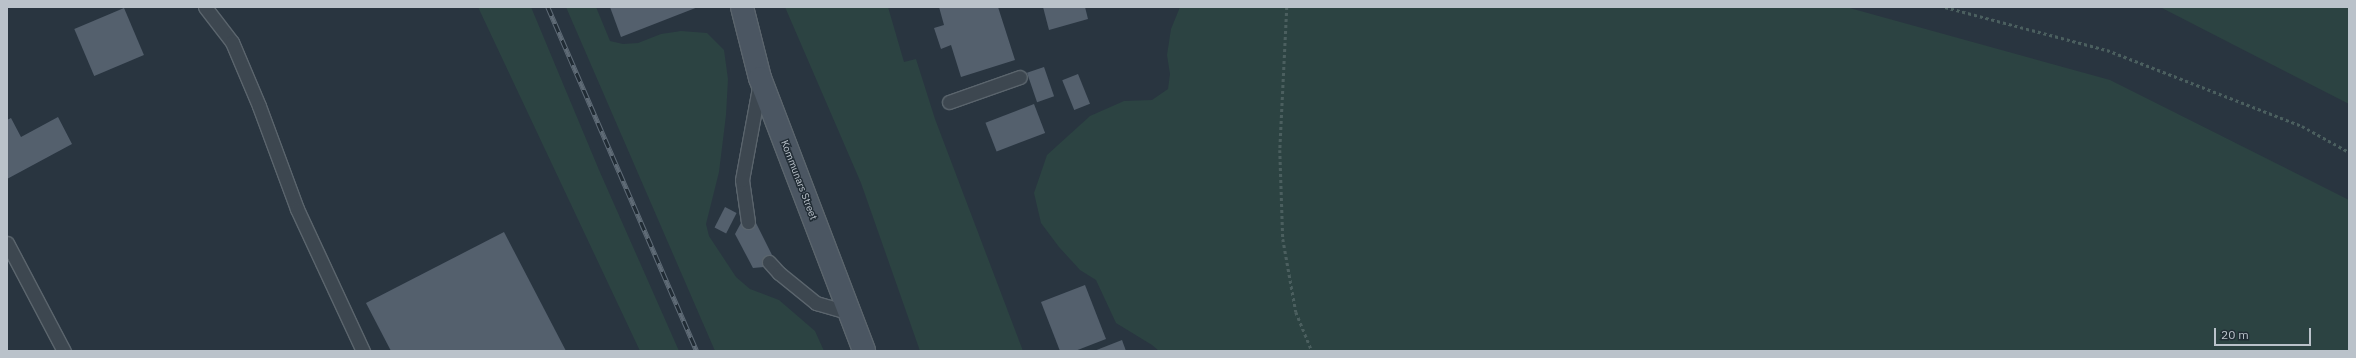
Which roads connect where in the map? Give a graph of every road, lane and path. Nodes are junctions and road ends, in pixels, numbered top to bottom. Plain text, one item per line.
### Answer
1 (205, 7) edge
2 (742, 7) edge
3 (1287, 7) edge
4 (1946, 7) edge
5 (1020, 77) dead end
6 (760, 78) junction
7 (949, 102) dead end
8 (2349, 152) edge
9 (748, 222) dead end
10 (7, 243) edge
11 (769, 262) dead end
12 (851, 313) junction
13 (64, 351) edge
14 (363, 351) edge
15 (864, 351) edge
16 (1312, 351) edge

1 - 14 lane
2 - 6 main road, Kommunars Street
3 - 16 path
4 - 8 path
5 - 7 lane
6 - 9 lane
6 - 12 main road, Kommunars Street
10 - 13 lane
11 - 12 lane
12 - 15 main road, Kommunars Street

